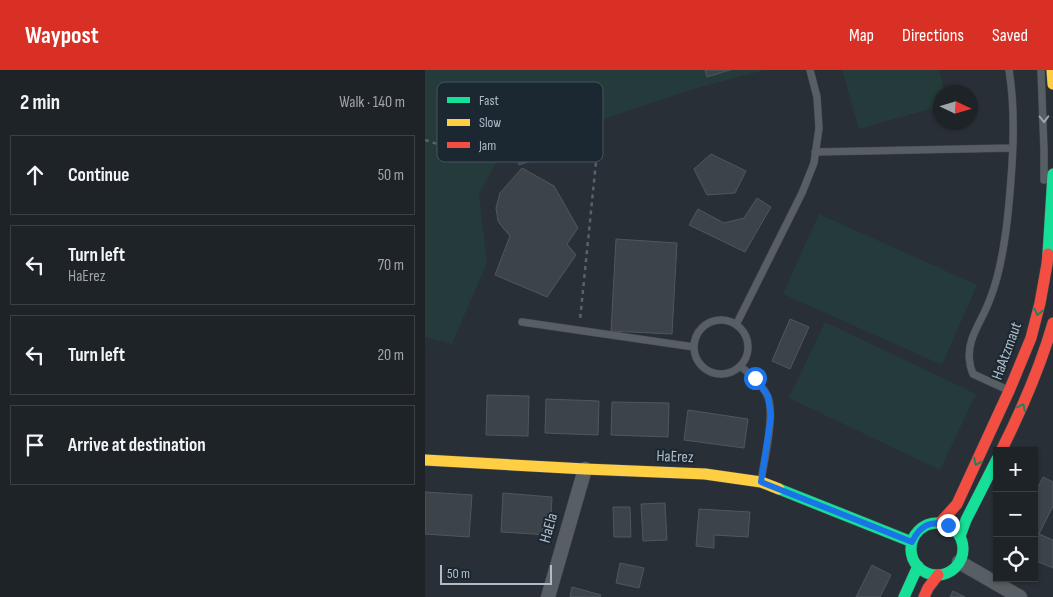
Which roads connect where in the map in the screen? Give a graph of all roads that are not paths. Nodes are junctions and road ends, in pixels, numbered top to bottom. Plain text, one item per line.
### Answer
1 (810, 70) edge
2 (1009, 70) edge
3 (1041, 70) edge
4 (1052, 70) edge
5 (1053, 84) edge
6 (1013, 148) junction
7 (815, 152) junction
8 (1053, 174) edge
9 (1053, 179) edge
10 (1043, 192) dead end
11 (1043, 212) dead end
12 (1047, 264) junction
13 (523, 322) dead end
14 (1053, 323) edge
15 (736, 325) junction
16 (694, 347) junction
17 (740, 366) junction
18 (1009, 391) junction
19 (1003, 447) edge
20 (425, 460) edge
21 (993, 467) edge
22 (585, 469) junction
23 (761, 482) junction
24 (940, 523) junction
25 (960, 536) junction
26 (912, 542) junction
27 (959, 562) junction
28 (918, 566) junction
29 (938, 575) junction
30 (548, 597) edge
31 (904, 597) edge
32 (924, 597) edge
33 (1020, 597) edge

1 - 7 lane
2 - 6 lane
3 -> 10 lane
4 - 5 street
6 - 7 lane
6 - 18 lane
7 - 15 lane
8 - 9 street, HaAtzmaut
9 - 12 street, HaAtzmaut
11 - 12 lane
12 -> 18 street, HaAtzmaut
13 - 16 lane
19 -> 14 street
15 - 16 lane
15 - 17 lane
16 - 17 lane
17 - 23 lane
18 -> 24 street, HaAtzmaut
20 - 22 street, HaErez
21 - 25 street
22 - 23 street, HaErez
22 - 30 street, HaEla
23 - 26 street, HaErez
24 - 25 street
24 - 26 street
25 - 27 street
26 - 28 street
27 - 29 street
27 - 33 street
28 - 29 street
28 - 31 street
29 - 32 street

